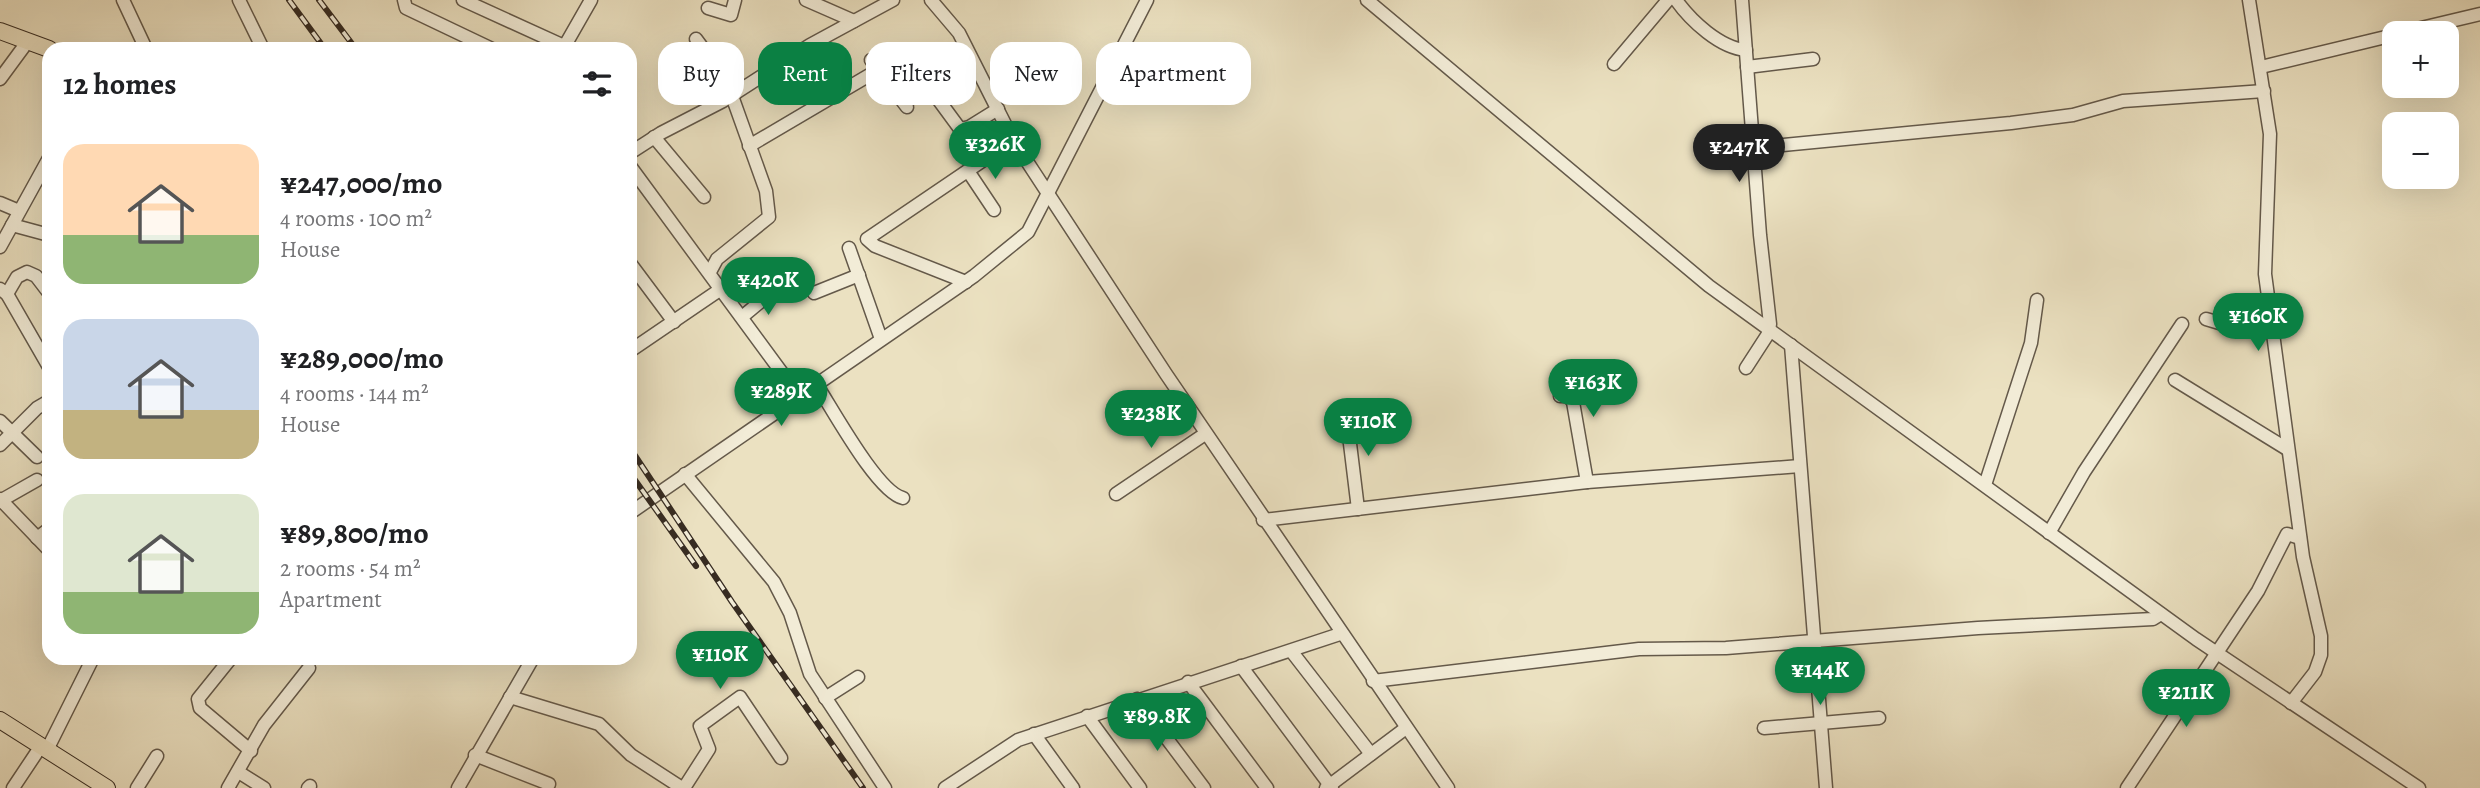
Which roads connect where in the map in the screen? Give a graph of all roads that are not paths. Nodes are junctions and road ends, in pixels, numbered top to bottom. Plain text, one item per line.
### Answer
1 (123, 0) edge
2 (239, 0) edge
3 (463, 0) edge
4 (591, 0) edge
5 (735, 0) edge
6 (806, 0) edge
7 (893, 0) edge
8 (931, 0) edge
9 (1147, 0) edge
10 (1367, 0) edge
11 (1668, 0) edge
12 (1676, 0) edge
13 (1742, 0) edge
14 (2249, 0) edge
15 (403, 3) edge
16 (708, 8) dead end
17 (2480, 14) edge
18 (854, 21) junction
19 (2451, 21) edge
20 (0, 31) edge
21 (696, 38) dead end
22 (2382, 38) edge
23 (28, 41) junction
24 (143, 42) edge
25 (259, 42) edge
26 (463, 42) edge
27 (551, 42) edge
28 (567, 42) edge
29 (699, 42) edge
30 (816, 42) edge
31 (42, 46) edge
32 (1746, 50) junction
33 (1813, 59) dead end
34 (1614, 64) dead end
35 (1747, 67) junction
36 (2261, 67) junction
37 (0, 79) edge
38 (852, 82) edge
39 (2264, 90) junction
40 (714, 105) edge
41 (737, 105) edge
42 (818, 105) edge
43 (942, 105) edge
44 (907, 107) dead end
45 (998, 109) junction
46 (654, 137) junction
47 (1013, 140) junction
48 (749, 146) junction
49 (637, 148) edge
50 (1753, 148) junction
51 (42, 170) edge
52 (968, 171) junction
53 (637, 175) edge
54 (1048, 194) junction
55 (704, 197) dead end
56 (0, 203) edge
57 (994, 210) dead end
58 (19, 211) junction
59 (12, 225) junction
60 (42, 233) edge
61 (0, 247) edge
62 (849, 248) dead end
63 (637, 272) edge
64 (710, 272) junction
65 (859, 275) junction
66 (966, 282) junction
67 (42, 284) edge
68 (721, 289) junction
69 (3, 291) edge
70 (774, 292) dead end
71 (814, 293) dead end
72 (2037, 300) dead end
73 (741, 317) junction
74 (2206, 319) dead end
75 (2270, 320) junction
76 (674, 322) junction
77 (2182, 324) dead end
78 (1770, 329) junction
79 (881, 339) junction
80 (1791, 345) junction
81 (637, 346) edge
82 (42, 347) edge
83 (1746, 368) dead end
84 (2175, 380) dead end
85 (816, 384) junction
86 (799, 396) junction
87 (1560, 396) dead end
88 (42, 407) edge
89 (1346, 411) dead end
90 (0, 421) edge
91 (10, 432) junction
92 (1205, 433) junction
93 (0, 445) edge
94 (2287, 449) junction
95 (37, 457) dead end
96 (1800, 466) junction
97 (685, 474) junction
98 (37, 480) dead end
99 (1587, 482) junction
100 (1985, 485) junction
101 (1116, 494) dead end
102 (903, 498) dead end
103 (0, 500) edge
104 (637, 508) edge
105 (1358, 509) junction
106 (1263, 520) junction
107 (2049, 533) junction
108 (42, 534) edge
109 (37, 538) junction
110 (2300, 538) junction
111 (42, 543) edge
112 (2161, 614) junction
113 (1340, 634) junction
114 (1813, 641) junction
115 (1292, 652) junction
116 (2217, 653) junction
117 (89, 665) edge
118 (225, 665) edge
119 (529, 665) edge
120 (1241, 667) junction
121 (309, 668) dead end
122 (858, 677) dead end
123 (1373, 681) junction
124 (1188, 682) junction
125 (510, 697) junction
126 (825, 698) junction
127 (1137, 699) junction
128 (2291, 703) junction
129 (1087, 716) junction
130 (1879, 718) dead end
131 (0, 720) edge
132 (1820, 723) junction
133 (1764, 727) dead end
134 (1406, 728) junction
135 (1034, 734) junction
136 (44, 748) junction
137 (251, 751) junction
138 (1371, 754) junction
139 (475, 755) junction
140 (157, 756) dead end
141 (781, 758) dead end
142 (240, 773) junction
143 (549, 784) dead end
144 (1068, 786) edge
145 (1330, 787) edge
146 (13, 788) edge
147 (107, 788) edge
148 (137, 788) edge
149 (228, 788) edge
150 (264, 788) edge
151 (458, 788) edge
152 (683, 788) edge
153 (886, 788) edge
154 (945, 788) edge
155 (1140, 788) edge
156 (1204, 788) edge
157 (1267, 788) edge
158 (1448, 788) edge
159 (1826, 788) edge
160 (2127, 788) edge
161 (2419, 788) edge

1 - 24 street
2 - 25 street
3 - 27 street
4 - 28 street
5 - 16 street
6 - 18 street
7 - 18 street
8 - 45 street
9 - 54 street
10 - 78 street
11 - 34 street
12 - 32 street
13 - 32 street
14 - 36 street
15 - 26 street
17 - 19 street
18 - 30 street
20 - 23 main road
21 - 29 street
22 - 36 street
23 - 31 main road
23 - 37 street
32 - 35 street
33 - 35 street
35 - 50 street
36 - 39 street
38 - 44 street
39 - 50 street
39 - 75 street
40 - 46 street
41 - 48 street
42 - 48 street
43 - 45 street
45 - 47 street
46 - 49 street
46 - 55 street
47 - 52 street
47 - 54 street
48 - 64 street
50 - 78 street
51 - 58 street
52 - 57 street
52 - 66 street
53 - 64 street
54 - 66 street
54 - 92 street
56 - 58 street
58 - 59 street
59 - 60 street
59 - 61 street
62 - 65 street
63 - 76 street
64 - 68 street
65 - 71 street
65 - 79 street
66 - 79 street
67 - 69 street
68 - 73 street
68 - 76 street
69 - 82 street
70 - 73 street
72 - 100 street
73 - 86 street
74 - 75 street
75 - 94 street
76 - 81 street
77 - 107 street
78 - 80 street
78 - 83 street
79 - 85 street
80 - 96 street
80 - 100 street
84 - 94 street
85 - 86 street
85 - 102 street
86 - 97 street
87 - 99 street
88 - 91 street
89 - 105 street
90 - 91 street
91 - 93 street
91 - 95 street
92 - 101 street
92 - 106 street
94 - 110 street
96 - 99 street
96 - 114 street
97 - 104 street
97 - 126 street
98 - 103 street
99 - 105 street
100 - 107 street
103 - 109 street
105 - 106 street
106 - 113 street
107 - 112 street
108 - 109 street
109 - 111 street
110 - 116 street
110 - 128 street
112 - 114 street
112 - 116 street
113 - 115 street
113 - 123 street
114 - 123 street
114 - 132 street
115 - 120 street
115 - 138 street
116 - 128 street
116 - 160 street
117 - 136 street
118 - 137 street
119 - 125 street
120 - 124 street
120 - 145 street
121 - 137 street
122 - 126 street
123 - 134 street
124 - 127 street
124 - 157 street
125 - 139 street
125 - 152 street
126 - 153 street
127 - 129 street
127 - 156 street
128 - 161 street
129 - 135 street
129 - 155 street
130 - 132 street
131 - 136 main road
132 - 133 street
132 - 159 street
134 - 138 street
134 - 158 street
135 - 144 street
135 - 154 street
136 - 146 street
136 - 147 main road
137 - 142 street
138 - 145 street
139 - 143 street
139 - 151 street
140 - 148 street
141 - 152 street
142 - 149 street
142 - 150 street

